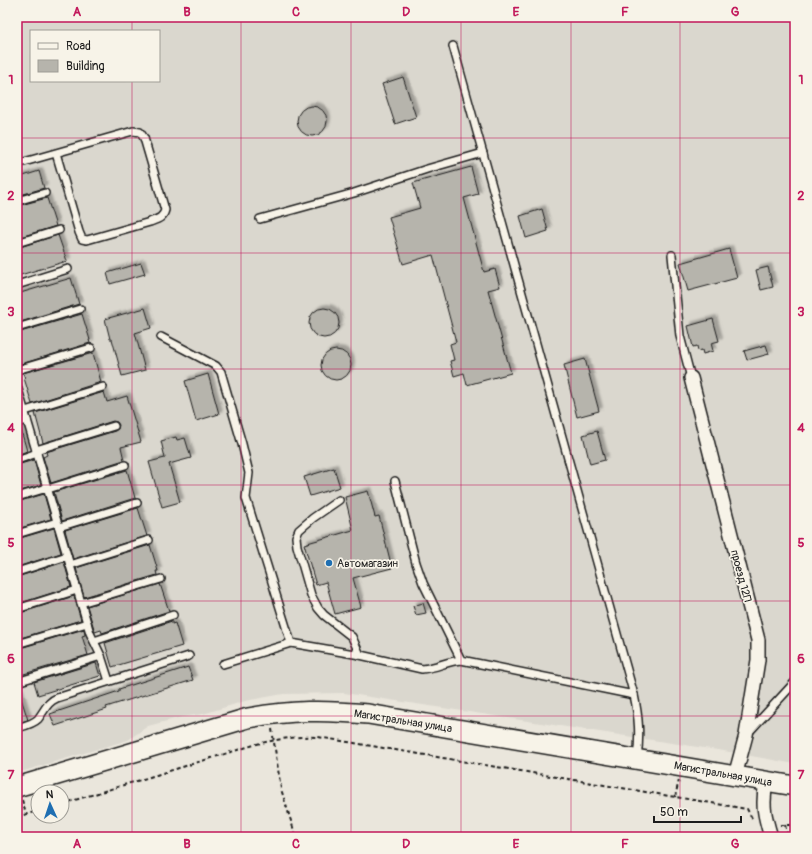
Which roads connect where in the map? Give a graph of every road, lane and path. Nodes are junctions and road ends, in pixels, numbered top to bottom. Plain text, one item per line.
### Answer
1 (453, 46) dead end
2 (56, 153) junction
3 (483, 153) junction
4 (17, 164) edge
5 (45, 193) dead end
6 (17, 201) edge
7 (260, 219) dead end
8 (59, 230) dead end
9 (17, 243) edge
10 (672, 255) dead end
11 (68, 269) dead end
12 (17, 285) edge
13 (80, 309) dead end
14 (17, 328) edge
15 (161, 337) dead end
16 (92, 348) dead end
17 (17, 370) edge
18 (690, 378) joint
19 (17, 387) edge
20 (103, 387) dead end
21 (24, 411) junction
22 (27, 420) junction
23 (17, 423) edge
24 (114, 426) dead end
25 (36, 452) junction
26 (17, 460) edge
27 (125, 465) dead end
28 (395, 481) dead end
29 (47, 488) junction
30 (17, 497) edge
31 (339, 500) dead end
32 (137, 503) dead end
33 (58, 524) junction
34 (17, 534) edge
35 (149, 540) dead end
36 (67, 556) junction
37 (70, 565) junction
38 (17, 572) edge
39 (161, 579) dead end
40 (77, 590) junction
41 (81, 603) junction
42 (17, 609) edge
43 (173, 615) dead end
44 (87, 623) junction
45 (94, 641) junction
46 (291, 643) junction
47 (17, 644) edge
48 (360, 655) junction
49 (101, 656) junction
50 (189, 656) dead end
51 (460, 660) junction
52 (223, 664) dead end
53 (17, 682) edge
54 (108, 682) junction
55 (795, 682) edge
56 (634, 695) junction
57 (17, 728) edge
58 (746, 735) junction
59 (274, 740) junction
60 (637, 759) junction
61 (735, 776) junction
62 (766, 782) junction
63 (795, 786) edge
64 (17, 787) edge
65 (70, 802) edge
66 (30, 813) edge
67 (17, 817) edge
68 (785, 825) junction
69 (795, 825) edge
70 (769, 832) edge
71 (296, 837) edge
72 (788, 837) edge

1 - 3 lane
2 - 2 lane
2 - 4 lane
3 - 7 lane
3 - 56 lane
5 - 6 lane
8 - 9 lane
10 - 18 lane
11 - 12 lane
13 - 14 lane
15 - 46 lane
16 - 17 lane
18 - 58 street, проезд 12П
19 - 21 lane
20 - 21 lane
21 - 22 lane
22 - 23 lane
22 - 25 lane
24 - 25 lane
25 - 26 lane
25 - 29 lane
27 - 29 lane
28 - 51 lane
29 - 30 lane
29 - 33 lane
31 - 48 lane
32 - 33 lane
33 - 34 lane
33 - 36 lane
35 - 37 lane
36 - 37 lane
36 - 38 lane
37 - 40 lane
39 - 41 lane
40 - 41 lane
40 - 42 lane
41 - 44 lane
43 - 45 lane
44 - 45 lane
44 - 47 lane
45 - 49 lane
46 - 48 lane
46 - 52 lane
48 - 51 lane
49 - 53 lane
49 - 54 lane
50 - 54 lane
51 - 56 lane
54 - 57 lane
55 - 58 lane
56 - 60 lane
58 - 61 street, проезд 12П
59 - 65 path
59 - 70 path
59 - 71 path
60 - 61 main road, Магистральная улица
60 - 64 main road, Магистральная улица
61 - 62 main road, Магистральная улица
62 - 63 main road, Магистральная улица
62 - 70 street
66 - 67 path
68 - 69 path
68 - 70 path
68 - 72 path

